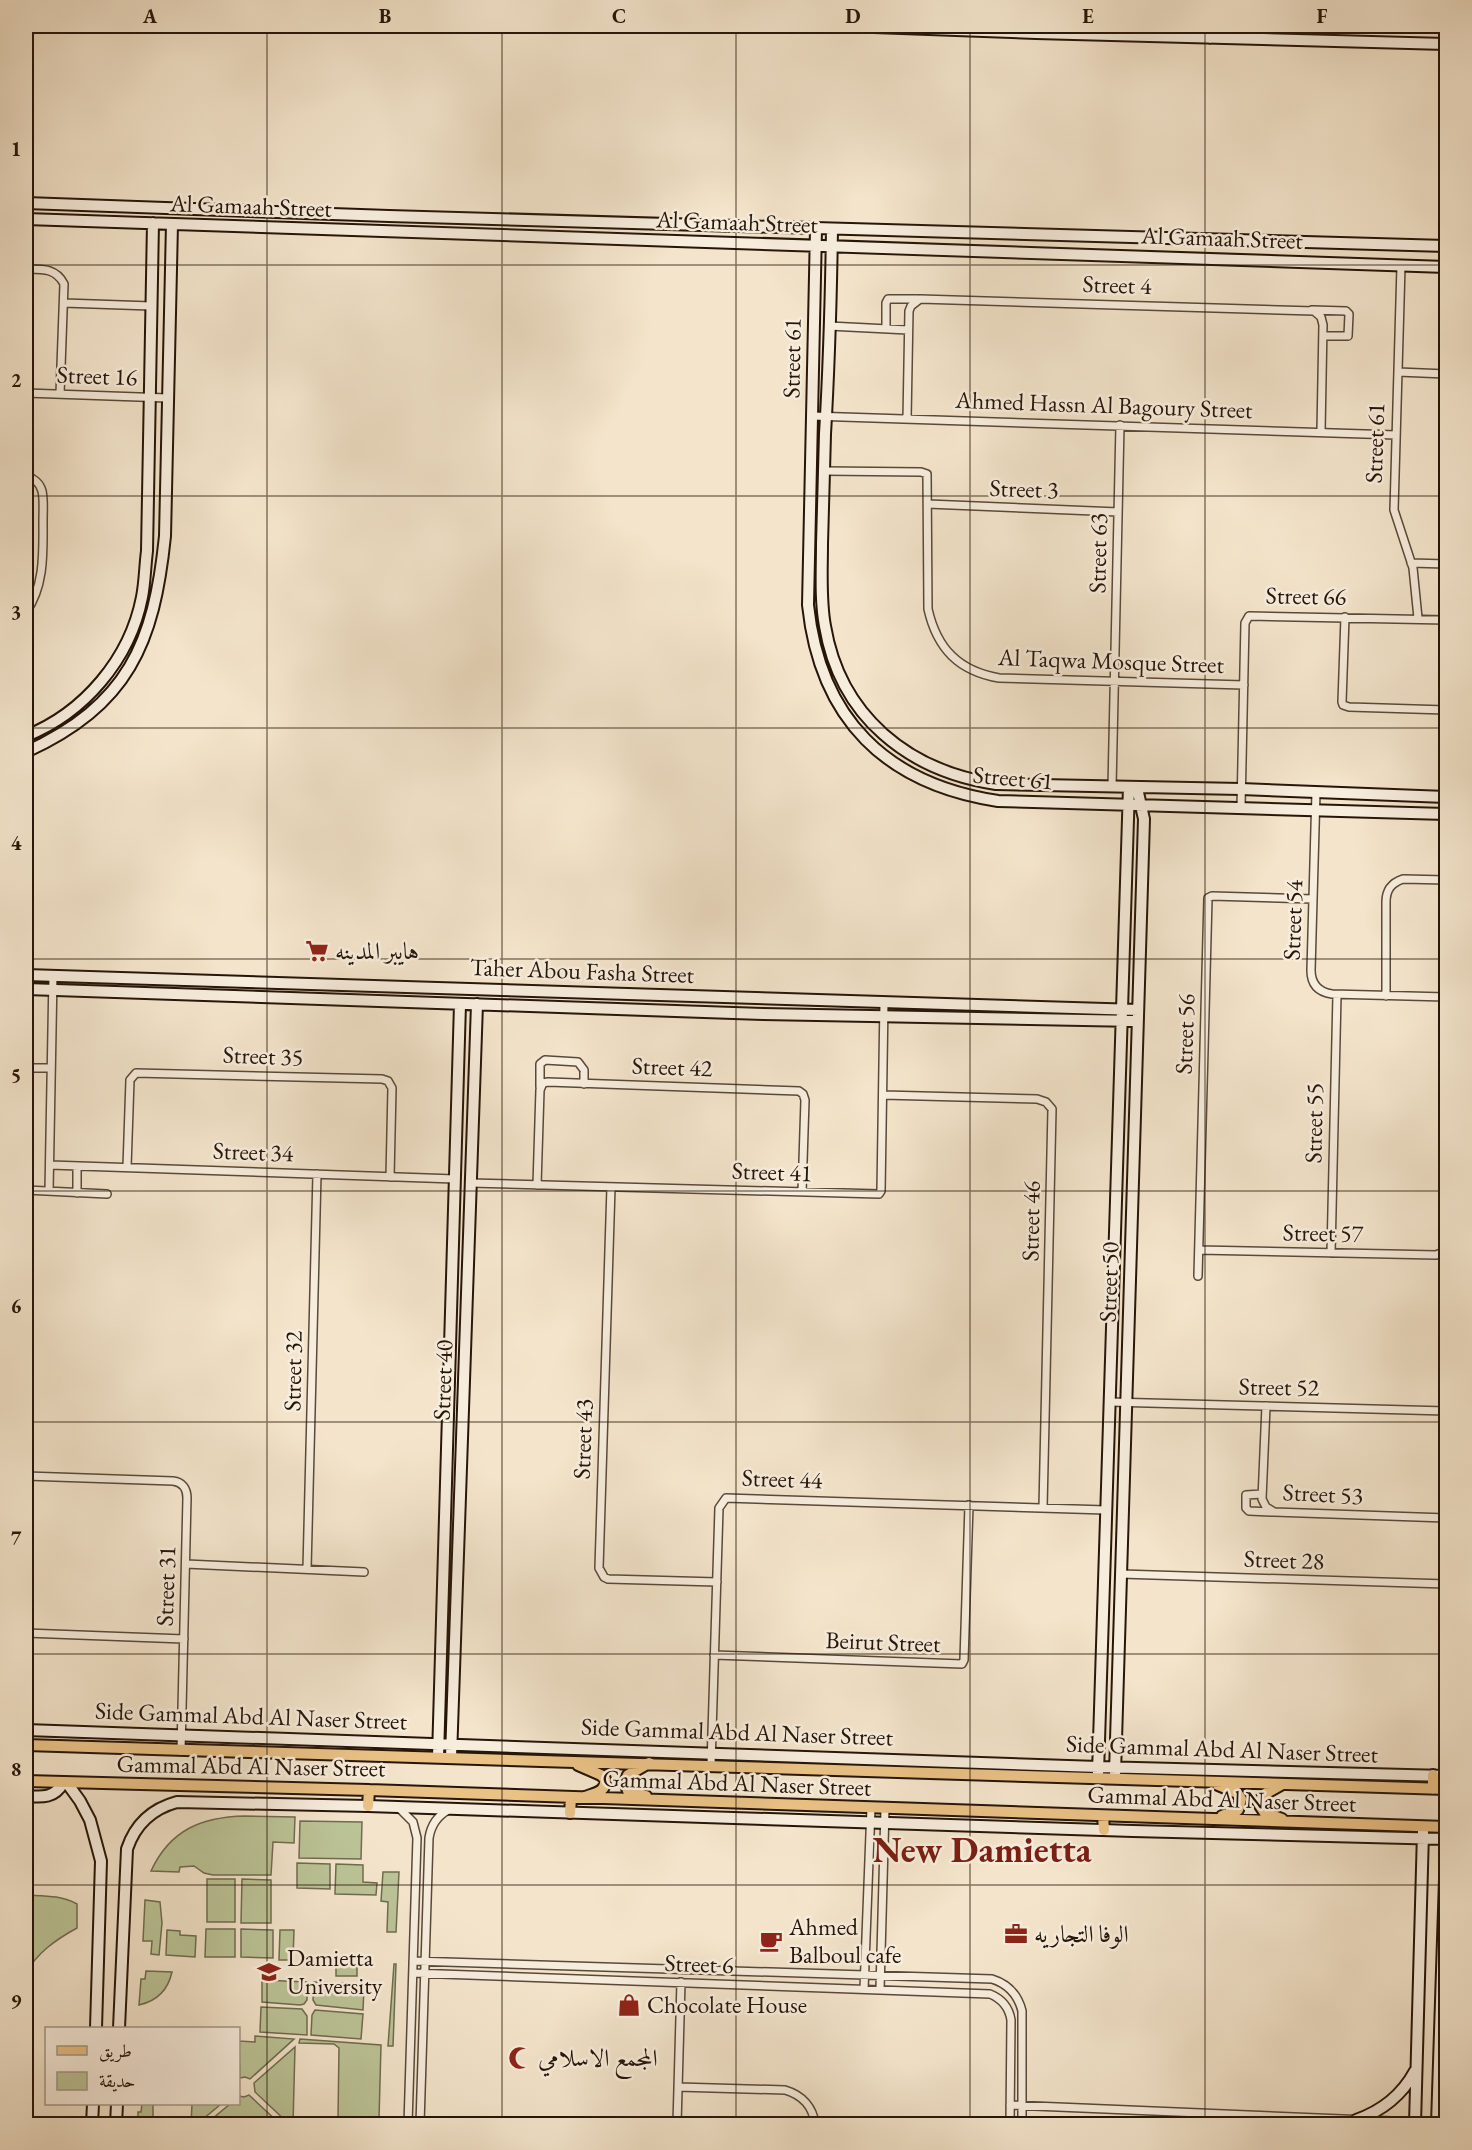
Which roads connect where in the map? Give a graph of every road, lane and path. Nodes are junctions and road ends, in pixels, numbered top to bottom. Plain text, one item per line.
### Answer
1 (846, 26) edge
2 (1211, 26) edge
3 (1210, 38) junction
4 (1446, 44) edge
5 (26, 202) edge
6 (389, 216) junction
7 (26, 219) edge
8 (153, 223) junction
9 (172, 224) junction
10 (816, 229) junction
11 (832, 230) junction
12 (388, 231) junction
13 (1311, 242) junction
14 (816, 246) junction
15 (831, 246) junction
16 (1446, 246) edge
17 (1311, 262) junction
18 (1401, 266) junction
19 (1446, 267) edge
20 (26, 269) edge
21 (920, 299) junction
22 (64, 303) junction
23 (151, 306) junction
24 (1310, 310) junction
25 (829, 326) junction
26 (886, 329) junction
27 (908, 330) junction
28 (1323, 336) junction
29 (1398, 372) junction
30 (1446, 374) edge
31 (26, 393) edge
32 (60, 394) junction
33 (149, 398) junction
34 (167, 398) junction
35 (812, 416) junction
36 (826, 417) junction
37 (907, 420) junction
38 (1120, 425) junction
39 (1321, 431) junction
40 (1396, 435) junction
41 (824, 471) junction
42 (26, 476) edge
43 (928, 504) junction
44 (1118, 512) junction
45 (1411, 563) junction
46 (1446, 564) edge
47 (822, 584) junction
48 (808, 585) junction
49 (26, 612) edge
50 (1345, 616) junction
51 (1418, 618) junction
52 (1446, 620) edge
53 (1115, 682) junction
54 (1244, 685) junction
55 (1446, 710) edge
56 (26, 736) edge
57 (26, 752) edge
58 (1112, 787) junction
59 (1133, 787) junction
60 (1241, 789) junction
61 (1316, 792) junction
62 (1446, 797) edge
63 (1129, 805) junction
64 (1142, 806) junction
65 (1241, 807) junction
66 (1316, 809) junction
67 (1446, 814) edge
68 (1446, 880) edge
69 (1313, 899) junction
70 (26, 975) edge
71 (53, 976) junction
72 (26, 989) edge
73 (53, 990) junction
74 (1337, 995) junction
75 (1386, 996) junction
76 (1446, 997) edge
77 (884, 1002) junction
78 (460, 1004) junction
79 (477, 1004) junction
80 (1123, 1015) junction
81 (884, 1016) junction
82 (1138, 1016) junction
83 (26, 1068) edge
84 (51, 1068) junction
85 (584, 1084) junction
86 (540, 1090) junction
87 (883, 1095) junction
88 (50, 1165) junction
89 (77, 1166) junction
90 (127, 1167) junction
91 (317, 1174) junction
92 (390, 1177) junction
93 (454, 1179) junction
94 (471, 1183) junction
95 (537, 1185) junction
96 (611, 1187) junction
97 (26, 1190) edge
98 (49, 1191) junction
99 (802, 1192) junction
100 (77, 1193) junction
101 (107, 1194) dead end
102 (1199, 1250) junction
103 (1446, 1251) edge
104 (1331, 1252) junction
105 (1198, 1276) dead end
106 (1110, 1402) junction
107 (1127, 1403) junction
108 (1266, 1406) junction
109 (1446, 1411) edge
110 (26, 1476) edge
111 (1262, 1494) junction
112 (969, 1505) junction
113 (1043, 1508) junction
114 (1106, 1510) junction
115 (1274, 1512) junction
116 (1446, 1518) edge
117 (186, 1564) junction
118 (307, 1569) junction
119 (364, 1572) dead end
120 (1121, 1574) junction
121 (717, 1582) junction
122 (1446, 1584) edge
123 (26, 1633) edge
124 (184, 1639) junction
125 (714, 1655) junction
126 (26, 1730) edge
127 (181, 1734) junction
128 (438, 1743) junction
129 (452, 1743) junction
130 (26, 1745) edge
131 (181, 1750) junction
132 (711, 1752) junction
133 (438, 1757) junction
134 (451, 1757) junction
135 (571, 1762) junction
136 (649, 1763) junction
137 (711, 1765) junction
138 (1115, 1767) junction
139 (1098, 1773) junction
140 (1433, 1775) junction
141 (1446, 1776) edge
142 (1115, 1779) junction
143 (26, 1781) edge
144 (1212, 1782) junction
145 (65, 1783) junction
146 (1284, 1784) junction
147 (1433, 1789) junction
148 (1446, 1789) edge
149 (369, 1790) junction
150 (26, 1796) edge
151 (575, 1798) junction
152 (663, 1802) junction
153 (368, 1806) junction
154 (396, 1807) junction
155 (871, 1808) junction
156 (450, 1809) junction
157 (885, 1809) junction
158 (570, 1814) junction
159 (1103, 1816) junction
160 (1210, 1820) junction
161 (871, 1822) junction
162 (885, 1822) junction
163 (1291, 1822) junction
164 (1423, 1826) junction
165 (1446, 1827) edge
166 (1104, 1830) junction
167 (1424, 1838) junction
168 (1446, 1839) edge
169 (1446, 1848) edge
170 (100, 1932) junction
171 (122, 1933) junction
172 (865, 1959) junction
173 (881, 1960) junction
174 (413, 1961) junction
175 (425, 1961) junction
176 (635, 1968) junction
177 (413, 1973) junction
178 (425, 1974) junction
179 (865, 1975) junction
180 (880, 1975) junction
181 (634, 1981) junction
182 (681, 1982) junction
183 (864, 1989) junction
184 (880, 1989) junction
185 (96, 2027) edge
186 (119, 2027) edge
187 (1416, 2068) junction
188 (678, 2087) junction
189 (93, 2105) edge
190 (117, 2105) edge
191 (1010, 2105) junction
192 (1022, 2106) junction
193 (1356, 2120) junction
194 (1415, 2123) edge
195 (92, 2124) edge
196 (116, 2124) edge
197 (408, 2124) edge
198 (420, 2124) edge
199 (677, 2124) edge
200 (815, 2124) edge
201 (1010, 2124) edge
202 (1022, 2124) edge
203 (1437, 2124) edge

1 - 3 street
2 - 3 street
3 - 4 street
5 - 6 street, Al Gamaah Street
6 - 10 street, Al Gamaah Street
6 - 12 street
7 - 8 street, Al Gamaah Street
8 - 9 street, Al Gamaah Street
8 - 23 street
9 - 12 street, Al Gamaah Street
9 - 34 street
10 - 11 street, Al Gamaah Street
10 - 14 street, Street 61
11 - 13 street, Al Gamaah Street
11 - 15 street, Street 61
12 - 14 street, Al Gamaah Street
13 - 16 street, Al Gamaah Street
13 - 17 street
14 - 15 street, Al Gamaah Street
14 - 35 street, Street 61
15 - 17 street, Al Gamaah Street
15 - 25 street, Street 61
17 - 18 street, Al Gamaah Street
18 - 19 street, Al Gamaah Street
18 - 29 street, Street 61
20 - 22 street
21 - 24 street, Street 4
21 - 26 street, Street 4
21 - 27 street
22 - 23 street
22 - 32 street
23 - 33 street
24 - 28 street
24 - 28 street, Street 4
25 - 26 street
25 - 36 street, Street 61
26 - 27 street
27 - 37 street
28 - 39 street
29 - 30 street
29 - 40 street, Street 61
31 - 32 street, Street 16
32 - 33 street, Street 16
33 - 34 street, Street 16
33 - 56 street
34 - 57 street
35 - 36 street, Ahmed Hassn Al Bagoury Street
35 - 48 street, Street 61
36 - 37 street, Ahmed Hassn Al Bagoury Street
36 - 41 street, Street 61
37 - 38 street, Ahmed Hassn Al Bagoury Street
38 - 39 street, Ahmed Hassn Al Bagoury Street
38 - 44 street, Street 63
39 - 40 street, Ahmed Hassn Al Bagoury Street
40 - 45 street, Street 61
41 - 43 street, Al Taqwa Mosque Street
41 - 47 street, Street 61
42 - 49 street
43 - 44 street, Street 3
43 - 53 street, Al Taqwa Mosque Street
44 - 53 street, Street 63
45 - 46 street
45 - 51 street, Street 61
47 - 48 street
47 - 58 street, Street 61
48 - 63 street, Street 61
50 - 51 street, Street 66
50 - 54 street, Street 66
50 - 55 street
51 - 52 street, Street 66
53 - 54 street, Al Taqwa Mosque Street
53 - 58 street, Street 63
54 - 60 street, Street 66
58 - 59 street, Street 61
59 - 60 street, Street 61
59 - 63 street, Street 50
59 - 64 street, Street 50
60 - 61 street, Street 61
60 - 65 street, Street 66
61 - 62 street, Street 61
61 - 66 street, Street 54
63 - 64 street, Street 61
63 - 80 street, Street 50
64 - 65 street, Street 61
64 - 82 street, Street 50
65 - 66 street, Street 61
66 - 67 street, Street 61
66 - 69 street, Street 54
68 - 75 street
69 - 74 street, Street 54
69 - 102 street, Street 56
70 - 71 street, Taher Abou Fasha Street
71 - 73 street
71 - 77 street, Taher Abou Fasha Street
72 - 73 street, Taher Abou Fasha Street
73 - 78 street, Taher Abou Fasha Street
73 - 84 street
74 - 75 street, Street 54
74 - 104 street, Street 55
75 - 76 street, Street 54
77 - 80 street, Taher Abou Fasha Street
77 - 81 street, Street 41
78 - 79 street, Taher Abou Fasha Street
78 - 93 street, Street 40
79 - 81 street, Taher Abou Fasha Street
79 - 94 street, Street 40
80 - 81 street, Taher Abou Fasha Street
80 - 82 street, Taher Abou Fasha Street
80 - 106 street, Street 50
81 - 87 street, Street 41
82 - 107 street, Street 50
83 - 84 street
84 - 88 street
85 - 86 street, Street 42
85 - 86 street
85 - 99 street, Street 42
86 - 95 street
87 - 99 street, Street 41
87 - 113 street, Street 46
88 - 89 street, Street 34
88 - 98 street
89 - 90 street, Street 34
89 - 100 street
90 - 91 street, Street 34
90 - 92 street, Street 35
91 - 92 street, Street 34
91 - 118 street, Street 32
92 - 93 street, Street 34
93 - 128 street, Street 40
94 - 95 street, Street 41
94 - 129 street, Street 40
95 - 96 street, Street 41
96 - 99 street, Street 41
96 - 121 street, Street 43
97 - 98 street
98 - 100 street
100 - 101 street
102 - 104 street, Street 57
102 - 105 street, Street 56
103 - 104 street, Street 57
106 - 107 street, Street 52
106 - 114 street, Street 50
107 - 108 street, Street 52
107 - 120 street, Street 50
108 - 109 street, Street 52
108 - 111 street, Street 53
110 - 117 street, Street 31
111 - 115 street, Street 53
111 - 115 street
112 - 113 street, Street 44
112 - 121 street, Street 44
112 - 125 street, Beirut Street
113 - 114 street, Street 44
114 - 139 street, Street 50
115 - 116 street, Street 53
117 - 118 street
117 - 124 street, Street 31
118 - 119 street
120 - 122 street, Street 28
120 - 138 street, Street 50
121 - 125 street, Street 44
123 - 124 street
124 - 127 street, Street 31
125 - 132 street, Street 44
126 - 127 street, Side Gammal Abd Al Naser Street
127 - 128 street, Side Gammal Abd Al Naser Street
127 - 131 street, Street 31
128 - 129 street, Side Gammal Abd Al Naser Street
128 - 133 street, Street 40
129 - 132 street, Side Gammal Abd Al Naser Street
129 - 134 street, Street 40
130 - 131 main road, Gammal Abd Al Naser Street
131 - 133 main road, Gammal Abd Al Naser Street
132 - 137 street, Street 44
132 - 139 street, Side Gammal Abd Al Naser Street
133 - 134 main road, Gammal Abd Al Naser Street
134 - 135 main road, Gammal Abd Al Naser Street
135 - 136 main road, Gammal Abd Al Naser Street
135 - 151 main road
136 - 137 main road, Gammal Abd Al Naser Street
136 - 152 main road
137 - 139 main road, Gammal Abd Al Naser Street
138 - 139 street, Side Gammal Abd Al Naser Street
138 - 140 street, Side Gammal Abd Al Naser Street
138 - 142 street, Street 50
139 - 142 main road, Gammal Abd Al Naser Street
140 - 141 street, Side Gammal Abd Al Naser Street
140 - 147 main road
142 - 144 main road, Gammal Abd Al Naser Street
143 - 145 main road, Gammal Abd Al Naser Street
144 - 146 main road, Gammal Abd Al Naser Street
144 - 160 main road
145 - 149 main road, Gammal Abd Al Naser Street
145 - 150 street
145 - 170 street
146 - 147 main road, Gammal Abd Al Naser Street
146 - 163 main road
147 - 148 main road, Gammal Abd Al Naser Street
149 - 151 main road, Gammal Abd Al Naser Street
149 - 153 main road
151 - 152 main road, Gammal Abd Al Naser Street
151 - 158 main road
152 - 155 main road, Gammal Abd Al Naser Street
153 - 154 street
153 - 171 street
154 - 156 street
154 - 174 street
155 - 157 main road, Gammal Abd Al Naser Street
155 - 161 street
156 - 158 street
156 - 175 street
157 - 159 main road, Gammal Abd Al Naser Street
157 - 162 street
158 - 161 street
159 - 160 main road, Gammal Abd Al Naser Street
159 - 166 main road
160 - 163 main road, Gammal Abd Al Naser Street
161 - 162 street
161 - 172 street
162 - 166 street
162 - 173 street
163 - 164 main road, Gammal Abd Al Naser Street
164 - 165 main road, Gammal Abd Al Naser Street
164 - 167 street
166 - 167 street
167 - 168 street
167 - 187 street
169 - 203 street
170 - 171 street
170 - 185 street
171 - 186 street
172 - 173 street
172 - 179 street
173 - 180 street
174 - 175 street, Street 6
174 - 177 street
175 - 176 street, Street 6
175 - 178 street
176 - 179 street, Street 6
176 - 181 street
177 - 178 street, Street 6
177 - 197 street
178 - 181 street, Street 6
178 - 198 street
179 - 180 street, Street 6
179 - 183 street
180 - 184 street
180 - 192 street, Street 6
181 - 182 street, Street 6
182 - 183 street, Street 6
182 - 188 street
183 - 184 street, Street 6
184 - 191 street, Street 6
187 - 193 street
187 - 194 street
188 - 199 street
188 - 200 street
189 - 195 street
190 - 196 street
191 - 192 street
191 - 201 street, Street 6
192 - 193 street
192 - 202 street
193 - 194 street

